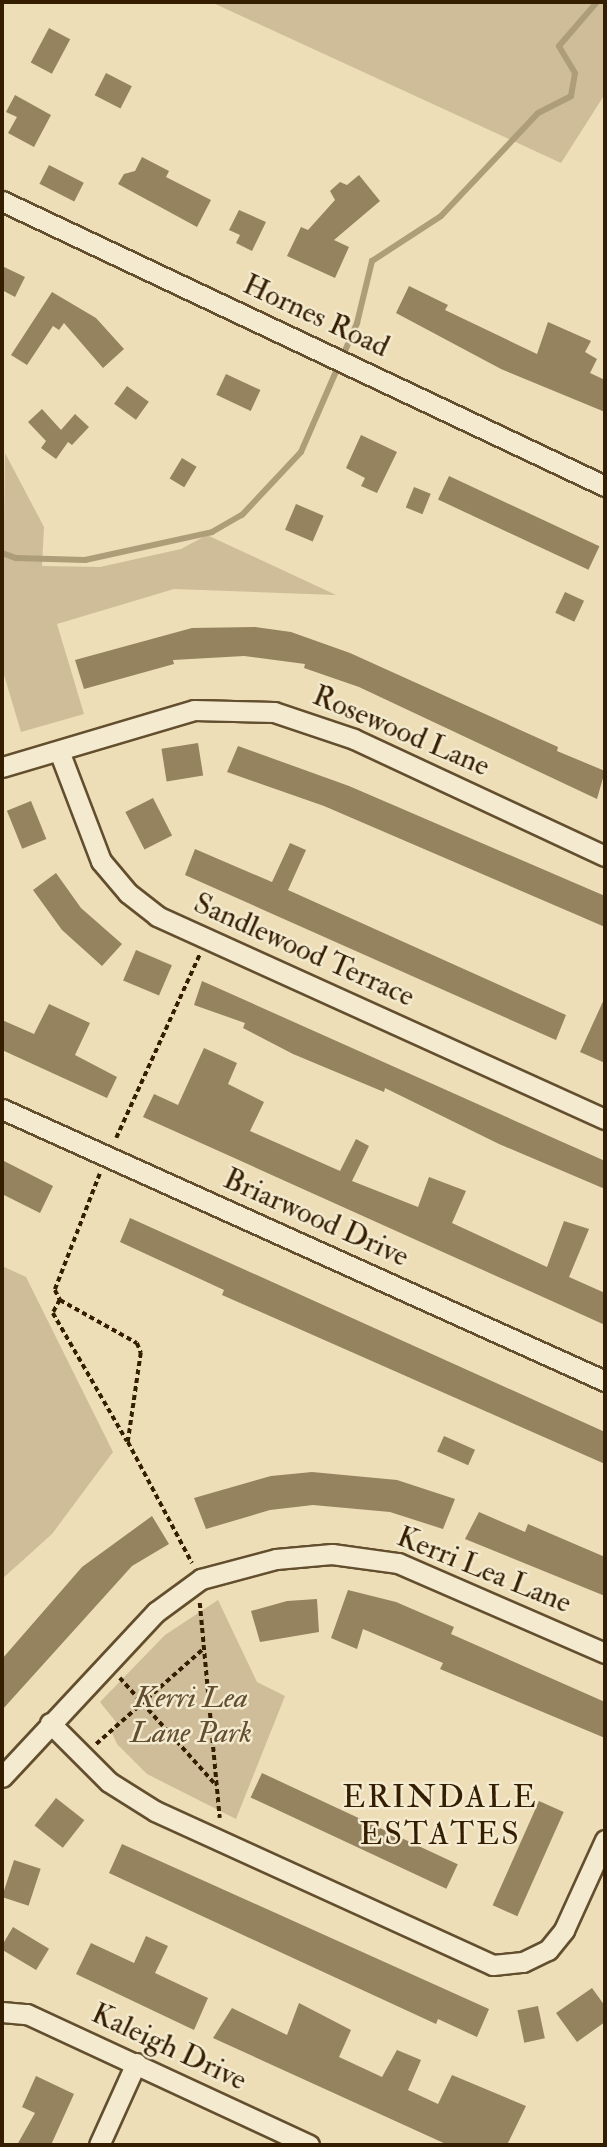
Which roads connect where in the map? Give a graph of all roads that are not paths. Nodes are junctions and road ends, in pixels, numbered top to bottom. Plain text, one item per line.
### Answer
1 (2, 201) edge
2 (605, 486) edge
3 (59, 751) junction
4 (2, 767) edge
5 (605, 856) edge
6 (2, 1109) edge
7 (605, 1119) edge
8 (605, 1381) edge
9 (605, 1653) edge
10 (50, 1723) junction
11 (2, 1777) edge
12 (605, 1840) edge
13 (2, 2012) edge
14 (136, 2063) junction
15 (99, 2145) edge
16 (309, 2145) edge

1 - 2 street, Hornes Road
3 - 4 street, Rosewood Lane
3 - 5 street, Rosewood Lane
3 - 7 street, Sandlewood Terrace
6 - 8 street, Briarwood Drive
9 - 10 street, Kerri Lea Lane
10 - 11 street, Kerri Lea Lane
10 - 12 street
13 - 14 street, Kaleigh Drive
14 - 15 street
14 - 16 street, Kaleigh Drive

